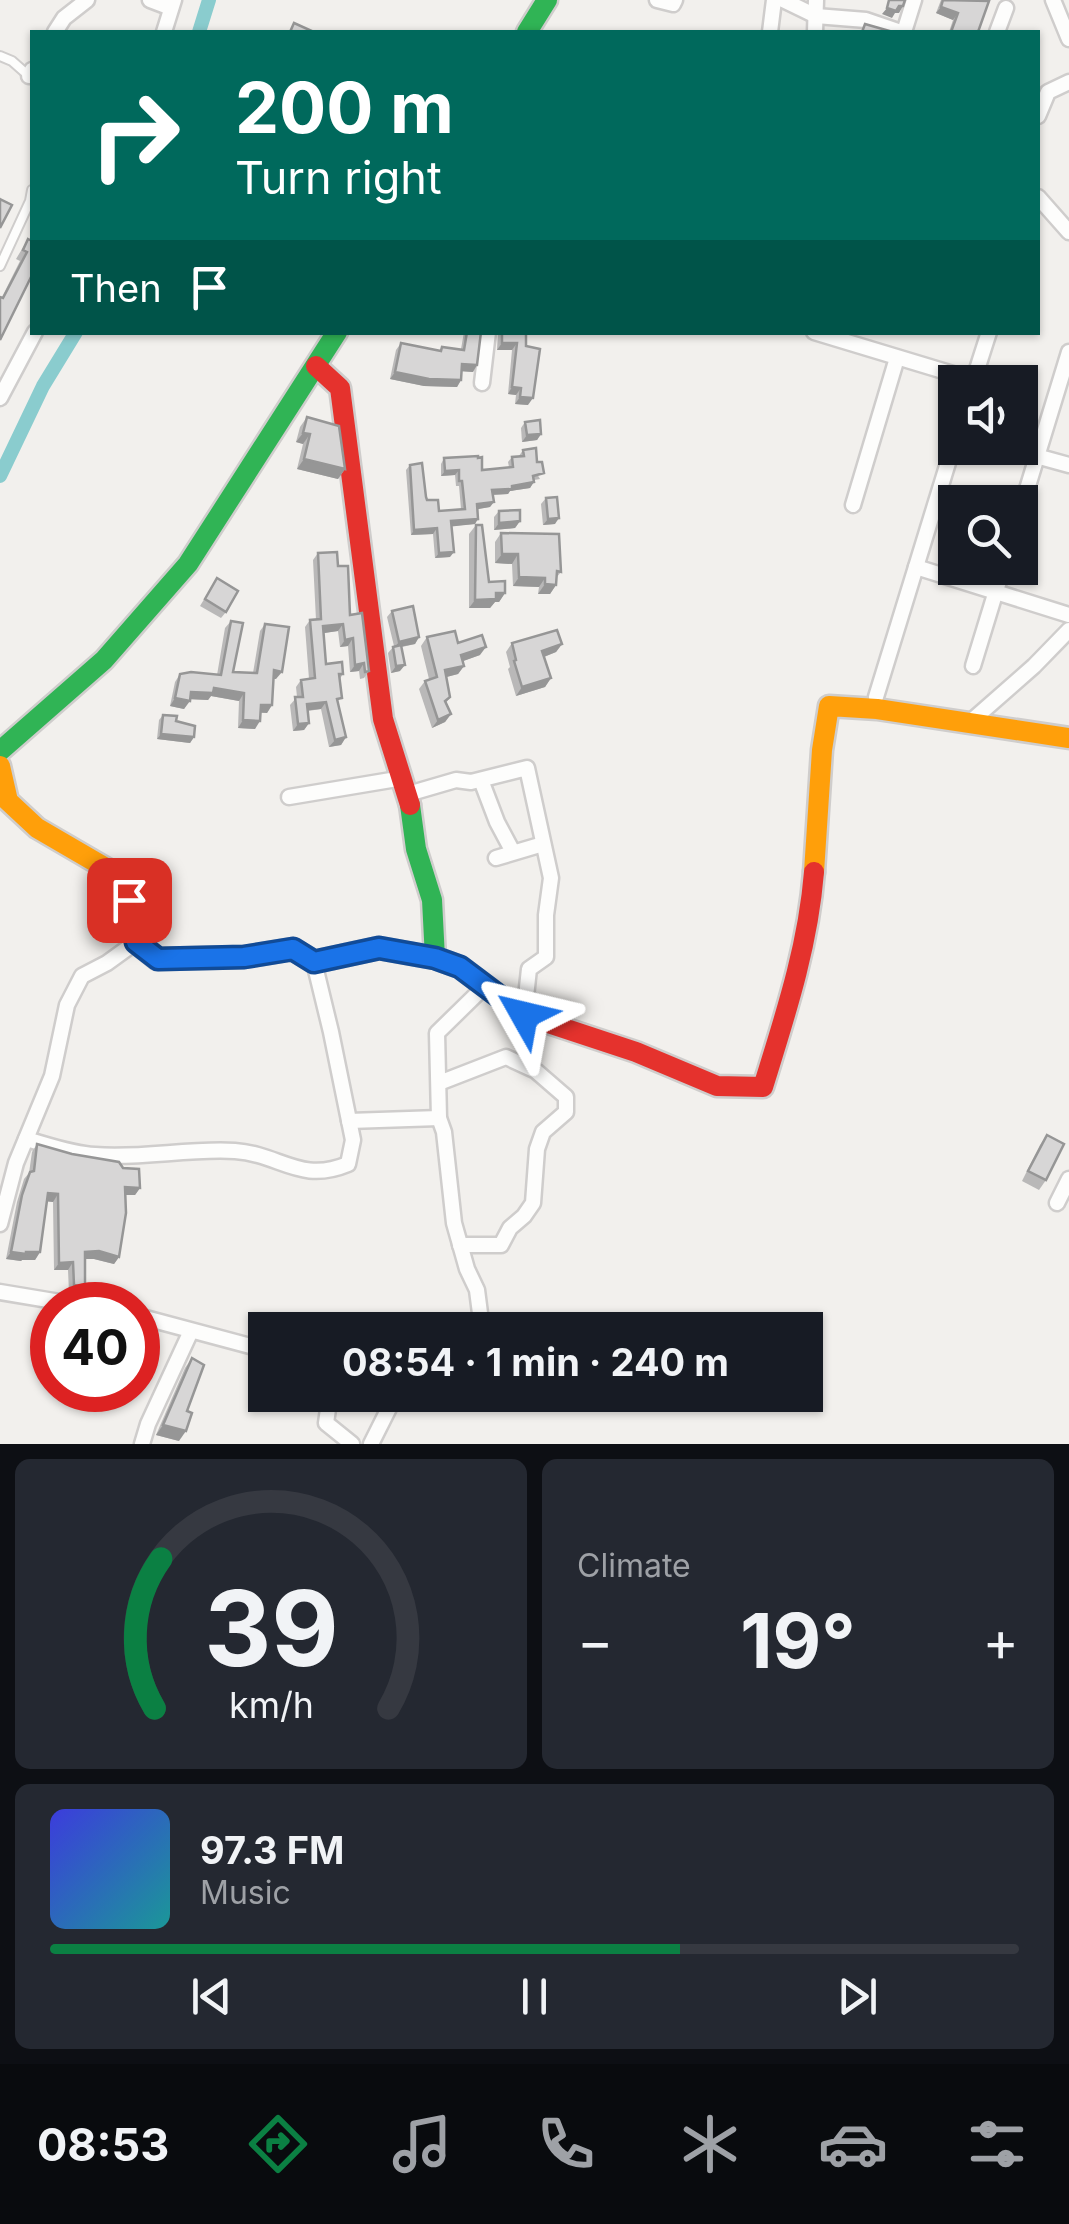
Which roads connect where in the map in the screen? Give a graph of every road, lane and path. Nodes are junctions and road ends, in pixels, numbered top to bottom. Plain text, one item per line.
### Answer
1 (87, 0) edge
2 (150, 0) edge
3 (547, 0) edge
4 (658, 0) edge
5 (675, 0) edge
6 (774, 0) edge
7 (783, 0) edge
8 (914, 0) edge
9 (1052, 0) edge
10 (173, 4) edge
11 (816, 8) edge
12 (1006, 8) dead end
13 (56, 30) edge
14 (165, 30) edge
15 (527, 30) edge
16 (770, 30) edge
17 (896, 30) edge
18 (903, 30) edge
19 (997, 30) edge
20 (1069, 39) edge
21 (0, 56) edge
22 (30, 74) edge
23 (1069, 82) edge
24 (1043, 89) edge
25 (1040, 199) edge
26 (30, 201) edge
27 (1069, 232) edge
28 (0, 266) edge
29 (33, 335) edge
30 (336, 335) edge
31 (488, 335) edge
32 (824, 335) edge
33 (987, 335) edge
34 (1069, 352) edge
35 (897, 358) junction
36 (978, 365) edge
37 (316, 366) junction
38 (938, 371) edge
39 (482, 383) dead end
40 (0, 398) edge
41 (1038, 453) edge
42 (1038, 456) edge
43 (947, 465) edge
44 (1069, 465) edge
45 (853, 505) dead end
46 (916, 567) junction
47 (998, 585) edge
48 (996, 592) junction
49 (1069, 615) edge
50 (1069, 630) edge
51 (973, 666) dead end
52 (876, 698) dead end
53 (968, 724) junction
54 (1069, 738) edge
55 (0, 751) edge
56 (0, 766) edge
57 (480, 780) junction
58 (405, 786) junction
59 (290, 796) dead end
60 (543, 844) junction
61 (512, 852) junction
62 (496, 858) dead end
63 (136, 942) junction
64 (435, 958) junction
65 (314, 962) junction
66 (486, 986) junction
67 (524, 1015) junction
68 (439, 1083) junction
69 (439, 1118) junction
70 (348, 1121) junction
71 (26, 1139) junction
72 (1069, 1178) edge
73 (1057, 1203) dead end
74 (0, 1224) edge
75 (460, 1246) junction
76 (0, 1292) edge
77 (30, 1297) edge
78 (480, 1312) edge
79 (160, 1322) edge
80 (191, 1330) junction
81 (248, 1345) edge
82 (328, 1412) edge
83 (387, 1412) edge
84 (142, 1444) edge
85 (352, 1444) edge
86 (371, 1444) edge

1 - 13 street
2 - 10 street
3 - 15 street
4 - 5 street
6 - 16 street
7 - 11 street
8 - 18 street
9 - 20 street
10 - 14 street
11 - 17 street
12 - 19 street
21 - 22 lane
23 - 24 street
25 - 27 street
26 - 28 lane
29 - 40 street
30 - 37 street
31 - 39 street
32 - 35 street
33 - 36 street
34 - 41 street
35 - 38 street
35 - 45 street
37 - 55 street
37 - 58 street
42 - 44 street
43 - 46 street
46 - 48 street
46 - 52 street
47 - 48 street
48 - 49 street
48 - 51 street
50 - 53 street
53 - 54 street
53 - 67 street
56 - 63 street
57 - 58 street
57 - 60 street
57 - 61 street
58 - 59 street
58 - 64 street
60 - 61 street
60 - 67 street
61 - 62 street
63 - 65 street
63 - 71 street
64 - 65 street
64 - 66 street
65 - 70 street
66 - 67 street
66 - 68 street
68 - 69 street
68 - 75 street
69 - 70 street
69 - 75 street
70 - 71 street
71 - 74 street
72 - 73 street
75 - 78 street
76 - 77 street
79 - 80 street
80 - 81 street
80 - 84 street
82 - 85 street
83 - 86 street

